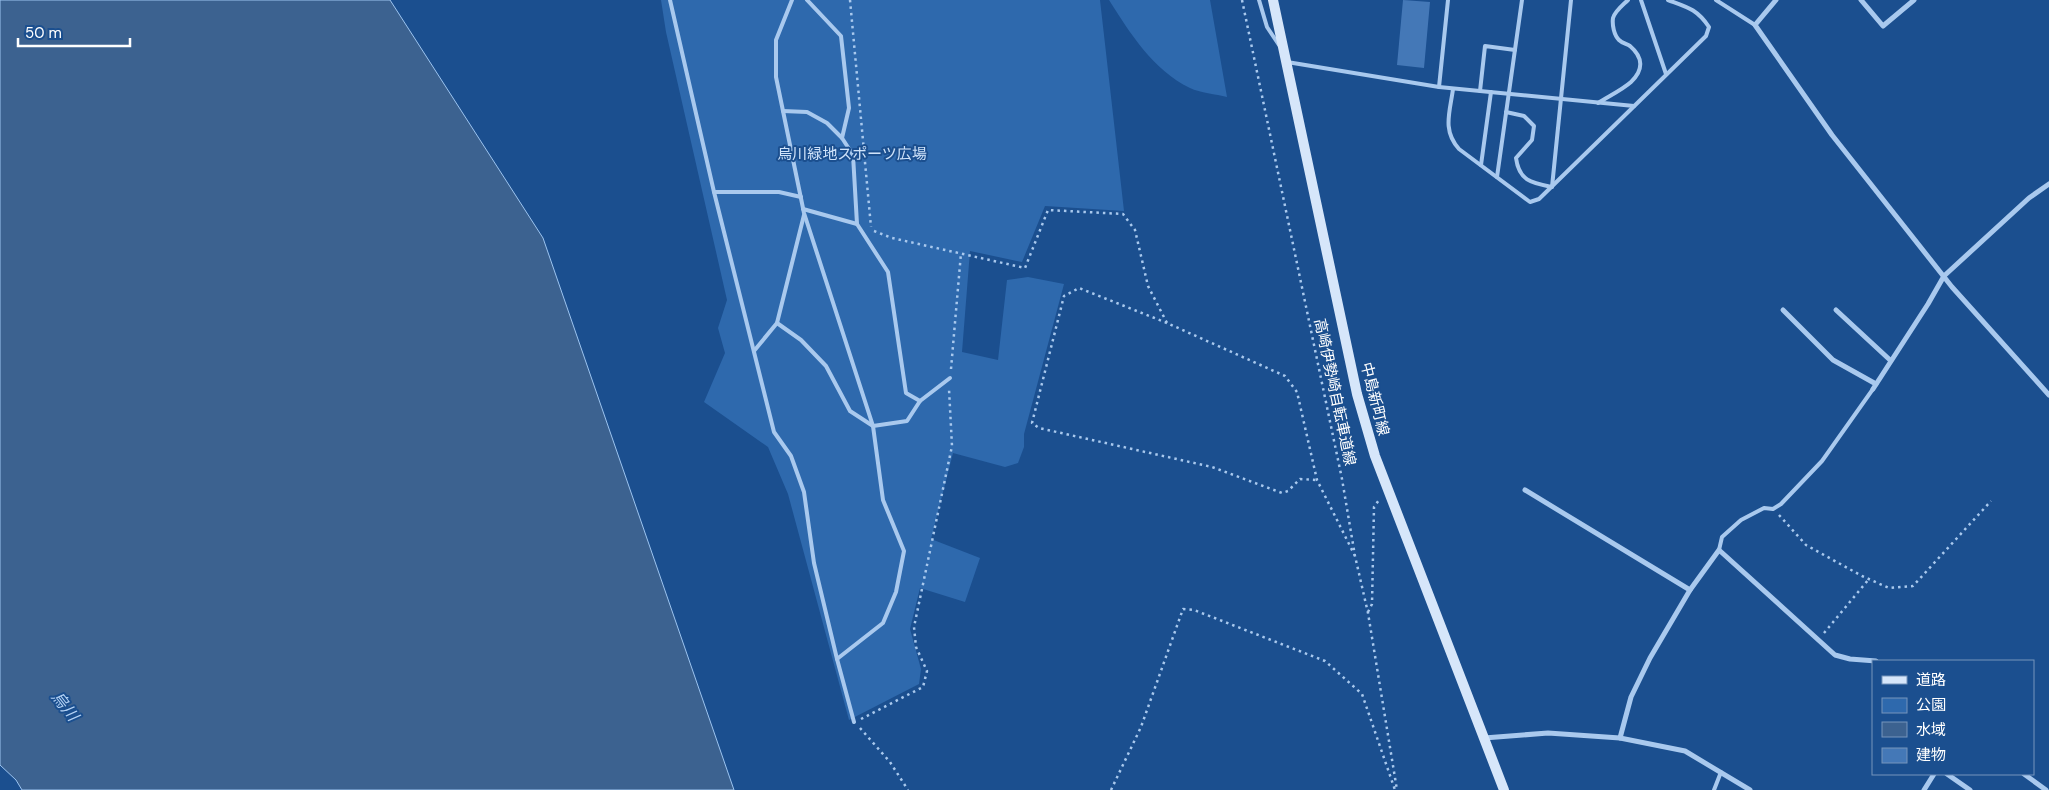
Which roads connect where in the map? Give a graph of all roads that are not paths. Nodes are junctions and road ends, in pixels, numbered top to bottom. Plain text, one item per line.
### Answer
1 (670, 0) edge
2 (792, 0) edge
3 (807, 0) edge
4 (1259, 0) edge
5 (1273, 0) edge
6 (1448, 0) edge
7 (1522, 0) edge
8 (1572, 0) edge
9 (1628, 0) edge
10 (1641, 0) edge
11 (1668, 0) edge
12 (1716, 0) edge
13 (1776, 0) edge
14 (1862, 0) edge
15 (1914, 0) edge
16 (1755, 24) junction
17 (1282, 50) junction
18 (1515, 50) junction
19 (1285, 62) junction
20 (1666, 74) junction
21 (1439, 87) junction
22 (1453, 89) junction
23 (1480, 91) junction
24 (1491, 92) junction
25 (1509, 94) junction
26 (1560, 99) junction
27 (1598, 102) junction
28 (1634, 106) junction
29 (783, 111) junction
30 (1506, 112) junction
31 (842, 138) junction
32 (1481, 166) junction
33 (1497, 177) junction
34 (2049, 184) edge
35 (1552, 187) junction
36 (714, 192) junction
37 (800, 197) junction
38 (803, 211) junction
39 (857, 224) junction
40 (1944, 276) junction
41 (1783, 310) dead end
42 (1836, 310) dead end
43 (776, 323) junction
44 (754, 351) junction
45 (1890, 360) junction
46 (950, 378) road end
47 (1874, 387) junction
48 (2049, 395) edge
49 (920, 400) junction
50 (873, 426) junction
51 (1525, 490) dead end
52 (1719, 550) junction
53 (1690, 590) junction
54 (837, 659) junction
55 (1872, 661) edge
56 (854, 722) road end
57 (1484, 738) junction
58 (1620, 738) junction
59 (1721, 772) junction
60 (1933, 775) edge
61 (1948, 775) edge
62 (2025, 775) edge
63 (1504, 790) edge
64 (1714, 790) edge
65 (1750, 790) edge
66 (1924, 790) edge
67 (1970, 790) edge
68 (2046, 790) edge

1 - 36 lane
2 - 29 lane
3 - 31 lane
4 - 17 lane
5 - 17 main road, 中島新町線
6 - 21 lane
7 - 18 lane
8 - 26 lane
9 - 27 lane
10 - 20 lane
11 - 20 lane
12 - 16 lane
13 - 16 street
14 - 15 street
16 - 40 street
17 - 19 main road, 中島新町線
18 - 23 lane
18 - 25 lane
19 - 21 lane
19 - 57 main road, 中島新町線
20 - 28 lane
21 - 22 lane
22 - 23 lane
22 - 32 lane
23 - 24 lane
24 - 25 lane
24 - 32 lane
25 - 26 lane
25 - 30 lane
26 - 27 lane
26 - 35 lane
27 - 28 lane
28 - 35 lane
29 - 31 lane
29 - 37 lane
30 - 33 lane
30 - 35 lane
31 - 39 lane
32 - 33 lane
33 - 35 lane
34 - 40 street
36 - 37 lane
36 - 44 lane
37 - 38 lane
38 - 39 lane
38 - 43 lane
38 - 50 lane
39 - 49 lane
40 - 45 street
40 - 48 street
41 - 47 street
42 - 45 street
43 - 44 lane
43 - 50 lane
44 - 54 lane
45 - 47 street
46 - 49 lane
47 - 52 lane
49 - 50 lane
50 - 54 lane
51 - 53 street
52 - 53 street
52 - 55 street
53 - 58 street
54 - 56 lane
57 - 58 street
57 - 63 main road, 中島新町線
58 - 59 street
59 - 64 lane
59 - 65 street
60 - 66 street
61 - 67 street
62 - 68 street

